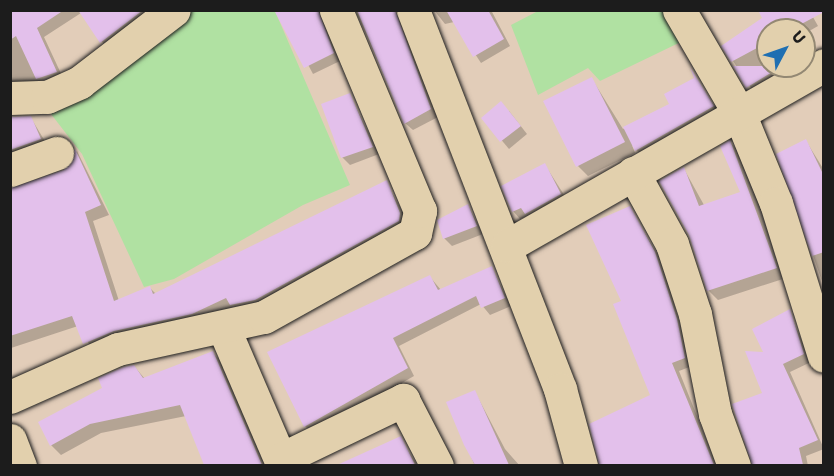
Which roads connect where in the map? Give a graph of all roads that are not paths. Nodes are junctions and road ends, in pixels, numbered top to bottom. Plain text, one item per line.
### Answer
1 (174, 10) edge
2 (336, 10) edge
3 (413, 10) edge
4 (679, 10) edge
5 (822, 69) edge
6 (10, 98) edge
7 (739, 113) junction
8 (57, 153) dead end
9 (10, 170) edge
10 (633, 173) junction
11 (507, 246) junction
12 (224, 329) junction
13 (824, 356) edge
14 (10, 398) edge
15 (10, 440) edge
16 (282, 462) edge
17 (20, 465) edge
18 (437, 465) edge
19 (581, 465) edge
20 (734, 465) edge

1 - 6 street
2 - 12 street
3 - 11 street
4 - 7 street
5 - 7 street
7 - 10 street
7 - 13 street
8 - 9 street
10 - 11 street
10 - 20 street
11 - 19 street
12 - 14 street
12 - 16 street
15 - 17 street
16 - 18 street

